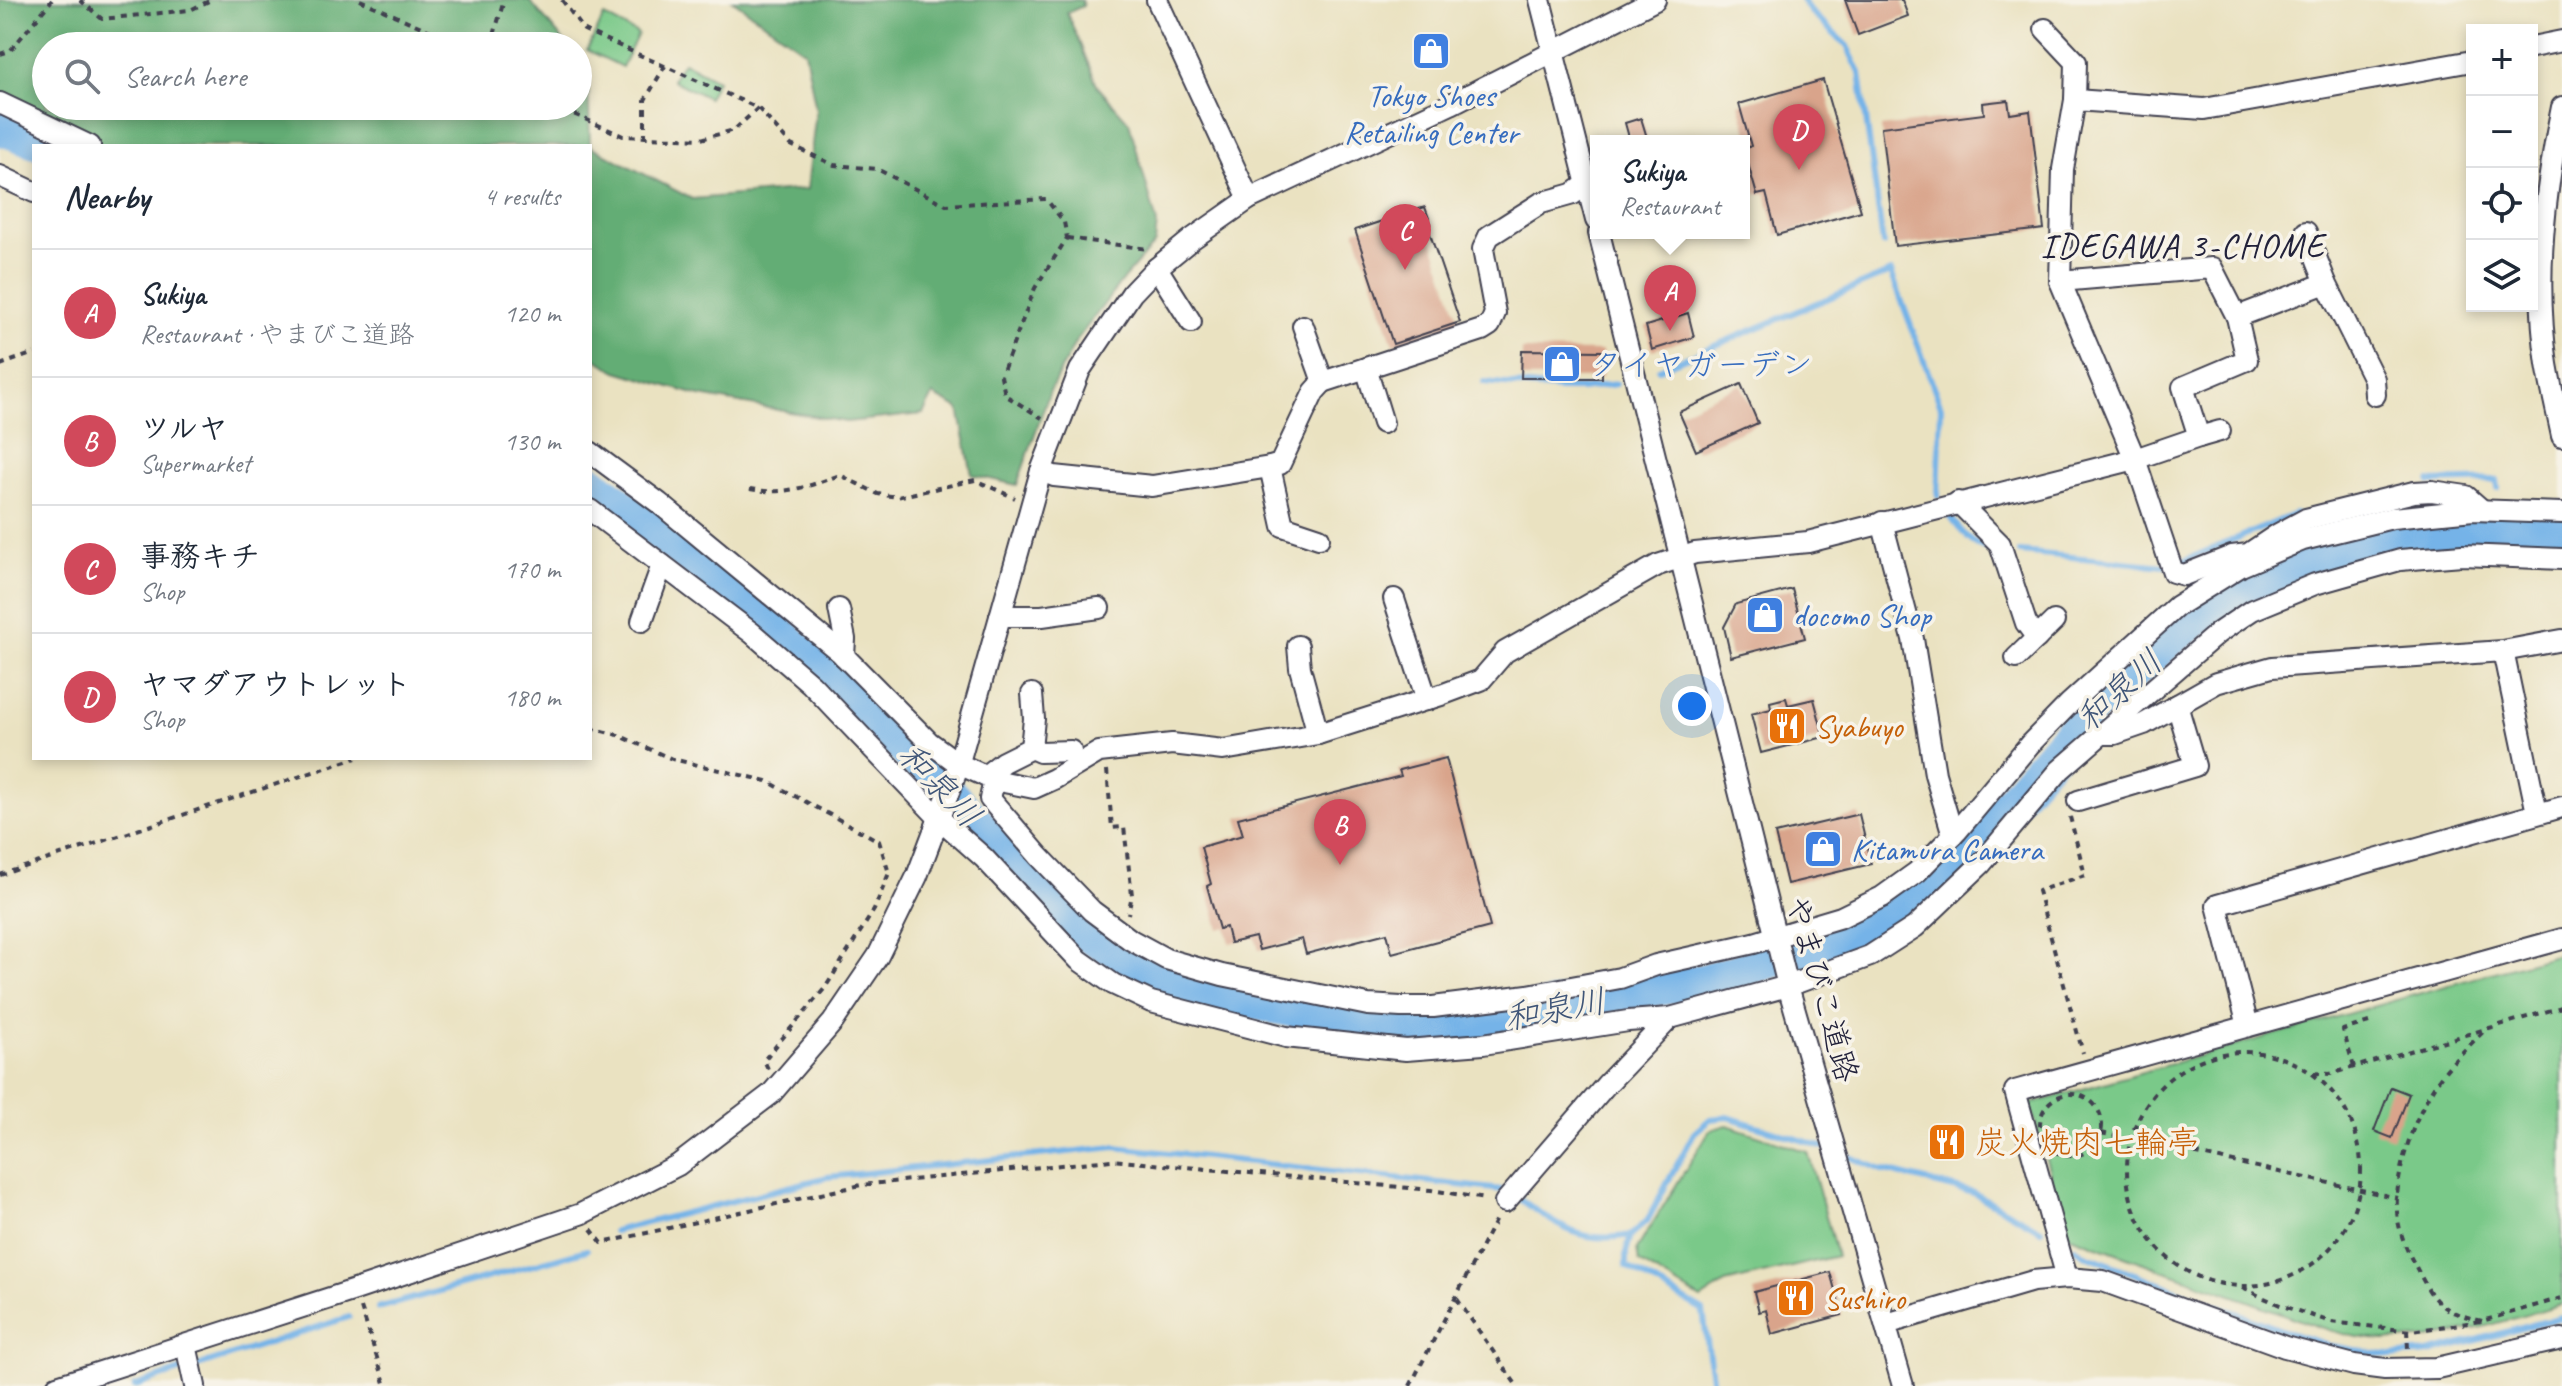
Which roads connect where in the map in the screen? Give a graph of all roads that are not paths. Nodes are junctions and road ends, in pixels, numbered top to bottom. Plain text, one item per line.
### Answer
1 (1157, 0) edge
2 (1540, 0) edge
3 (1655, 0) edge
4 (2045, 29) dead end
5 (2562, 41) edge
6 (2538, 46) edge
7 (1553, 52) junction
8 (2466, 62) edge
9 (2075, 100) junction
10 (0, 103) edge
11 (2562, 107) edge
12 (32, 118) edge
13 (36, 120) edge
14 (86, 144) edge
15 (0, 176) edge
16 (1587, 184) junction
17 (32, 191) edge
18 (1590, 196) edge
19 (1249, 199) junction
20 (2306, 232) dead end
21 (1601, 239) edge
22 (1157, 259) junction
23 (2060, 281) junction
24 (2326, 283) junction
25 (2237, 317) junction
26 (1191, 322) dead end
27 (1303, 326) dead end
28 (1366, 368) junction
29 (1323, 382) junction
30 (2380, 383) dead end
31 (1383, 423) dead end
32 (2220, 431) dead end
33 (2562, 436) edge
34 (2199, 437) junction
35 (592, 453) edge
36 (2135, 459) junction
37 (1270, 467) junction
38 (1041, 471) junction
39 (1958, 502) junction
40 (592, 512) edge
41 (2562, 513) edge
42 (1882, 522) junction
43 (1319, 538) dead end
44 (1681, 556) junction
45 (2249, 558) junction
46 (2562, 559) edge
47 (662, 565) junction
48 (1394, 599) dead end
49 (1099, 608) dead end
50 (839, 609) dead end
51 (1000, 616) junction
52 (642, 621) dead end
53 (2054, 621) dead end
54 (2037, 638) junction
55 (2562, 640) edge
56 (1298, 646) dead end
57 (2503, 651) junction
58 (844, 656) junction
59 (2016, 658) dead end
60 (1032, 694) dead end
61 (1427, 700) junction
62 (2177, 705) junction
63 (1318, 734) junction
64 (2099, 734) junction
65 (1031, 748) junction
66 (1071, 751) dead end
67 (957, 769) junction
68 (989, 778) junction
69 (2143, 781) junction
70 (2149, 802) dead end
71 (2562, 807) edge
72 (2074, 808) road end
73 (942, 813) junction
74 (2537, 813) junction
75 (1953, 835) junction
76 (1776, 938) junction
77 (2562, 939) edge
78 (1786, 980) junction
79 (1670, 1018) junction
80 (2248, 1026) junction
81 (1505, 1202) road end
82 (2067, 1278) junction
83 (1886, 1324) junction
84 (2562, 1339) edge
85 (186, 1345) junction
86 (118, 1376) edge
87 (2384, 1378) edge
88 (57, 1386) edge
89 (195, 1386) edge
90 (1903, 1386) edge

1 - 19 street
2 - 7 street
3 - 7 street
4 - 9 street
5 - 6 street
7 - 16 street
7 - 19 street
8 - 9 street
9 - 23 street
10 - 12 street
11 - 33 street
13 - 14 street
15 - 17 street
16 - 18 street
16 - 28 street
19 - 22 street
20 - 24 street
21 - 44 street, やまびこ道路
22 - 26 street
22 - 38 street
23 - 25 street
23 - 36 street
24 - 25 street
24 - 30 street
25 - 34 street
27 - 29 street
28 - 29 street
28 - 31 street
29 - 37 street
32 - 34 street
34 - 36 street
35 - 58 street
36 - 39 street
36 - 45 street
37 - 38 street
37 - 43 street
38 - 51 street
39 - 42 street
39 - 54 street
40 - 47 street
41 - 45 street
42 - 44 street
42 - 75 street
44 - 61 street
44 - 76 street, やまびこ道路
45 - 75 street
46 - 64 street
47 - 52 street
47 - 73 street
48 - 61 street
49 - 51 street
50 - 58 street
51 - 67 street
53 - 54 street
54 - 59 street
55 - 57 street
56 - 63 street
57 - 62 street
57 - 74 street
58 - 67 street
60 - 65 street
61 - 63 street
62 - 64 street
62 - 69 street
63 - 68 street
64 - 78 street
65 - 66 street
65 - 68 street
67 - 68 street
67 - 73 street
68 - 76 street
69 - 70 street
69 - 72 street
71 - 74 street
73 - 79 street
73 - 85 street
74 - 80 street
75 - 76 street
76 - 78 street, やまびこ道路
77 - 80 street
78 - 79 street
78 - 83 street, やまびこ道路
79 - 81 street
80 - 82 street
82 - 83 street
82 - 87 street
83 - 90 street, やまびこ道路
84 - 87 street
85 - 86 street
85 - 89 street
86 - 88 street

